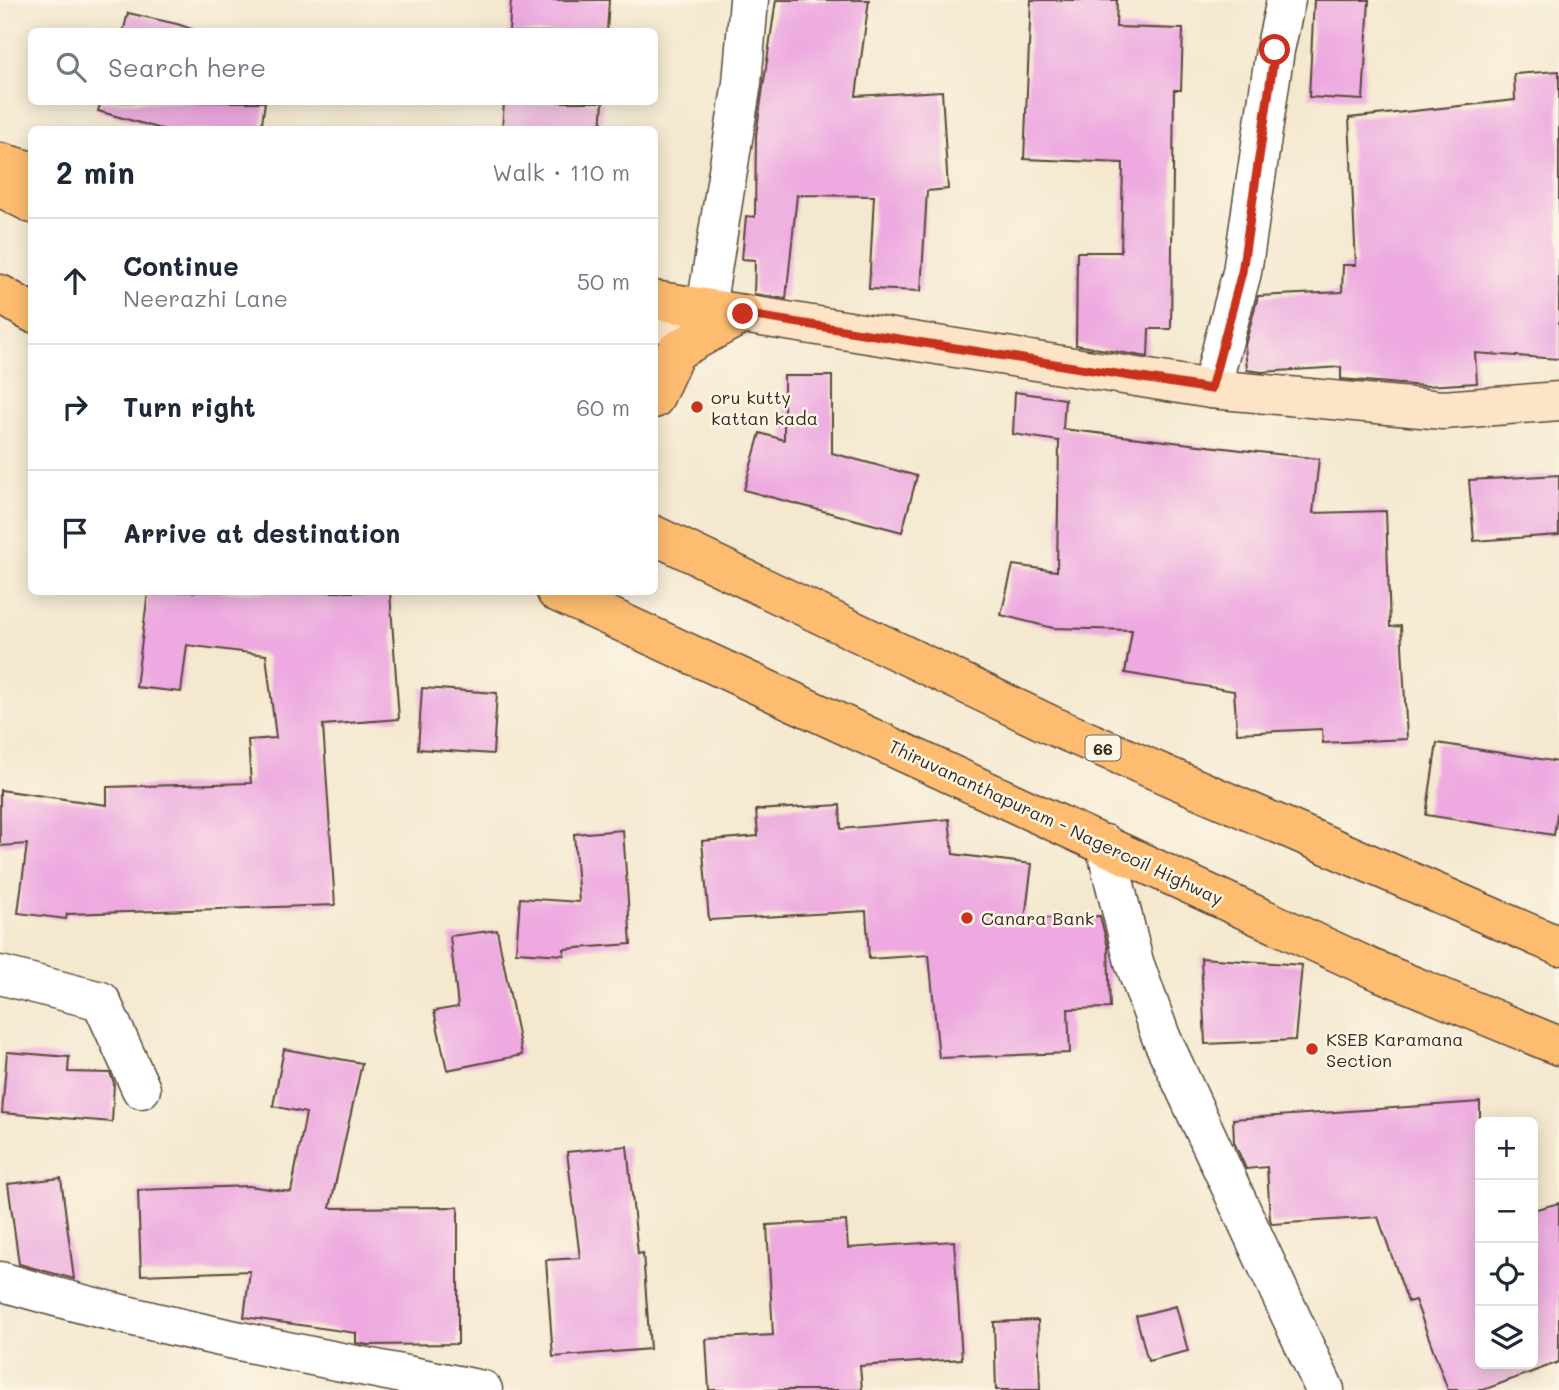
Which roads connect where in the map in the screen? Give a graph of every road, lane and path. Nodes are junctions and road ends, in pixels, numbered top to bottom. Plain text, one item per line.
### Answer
1 (749, 0) edge
2 (1286, 0) edge
3 (0, 162) edge
4 (28, 170) edge
5 (0, 187) edge
6 (28, 202) edge
7 (0, 294) edge
8 (658, 301) edge
9 (706, 309) junction
10 (28, 311) edge
11 (743, 314) junction
12 (658, 323) edge
13 (1211, 389) junction
14 (658, 390) edge
15 (1559, 401) edge
16 (658, 528) edge
17 (563, 595) edge
18 (1105, 844) junction
19 (1559, 946) edge
20 (0, 975) edge
21 (1559, 1046) edge
22 (141, 1090) dead end
23 (0, 1281) edge
24 (483, 1390) edge
25 (1325, 1390) edge

1 - 9 street
2 - 13 street
3 - 4 main road
5 - 6 main road
7 - 10 main road
8 - 9 main road
9 - 11 main road
11 - 12 main road
11 - 13 main road
11 - 14 main road
13 - 15 main road
16 - 19 main road, 66
17 - 18 main road, Thiruvananthapuram - Nagercoil Highway
18 - 21 main road, Thiruvananthapuram - Nagercoil Highway
18 - 25 street
20 - 22 street
23 - 24 street

